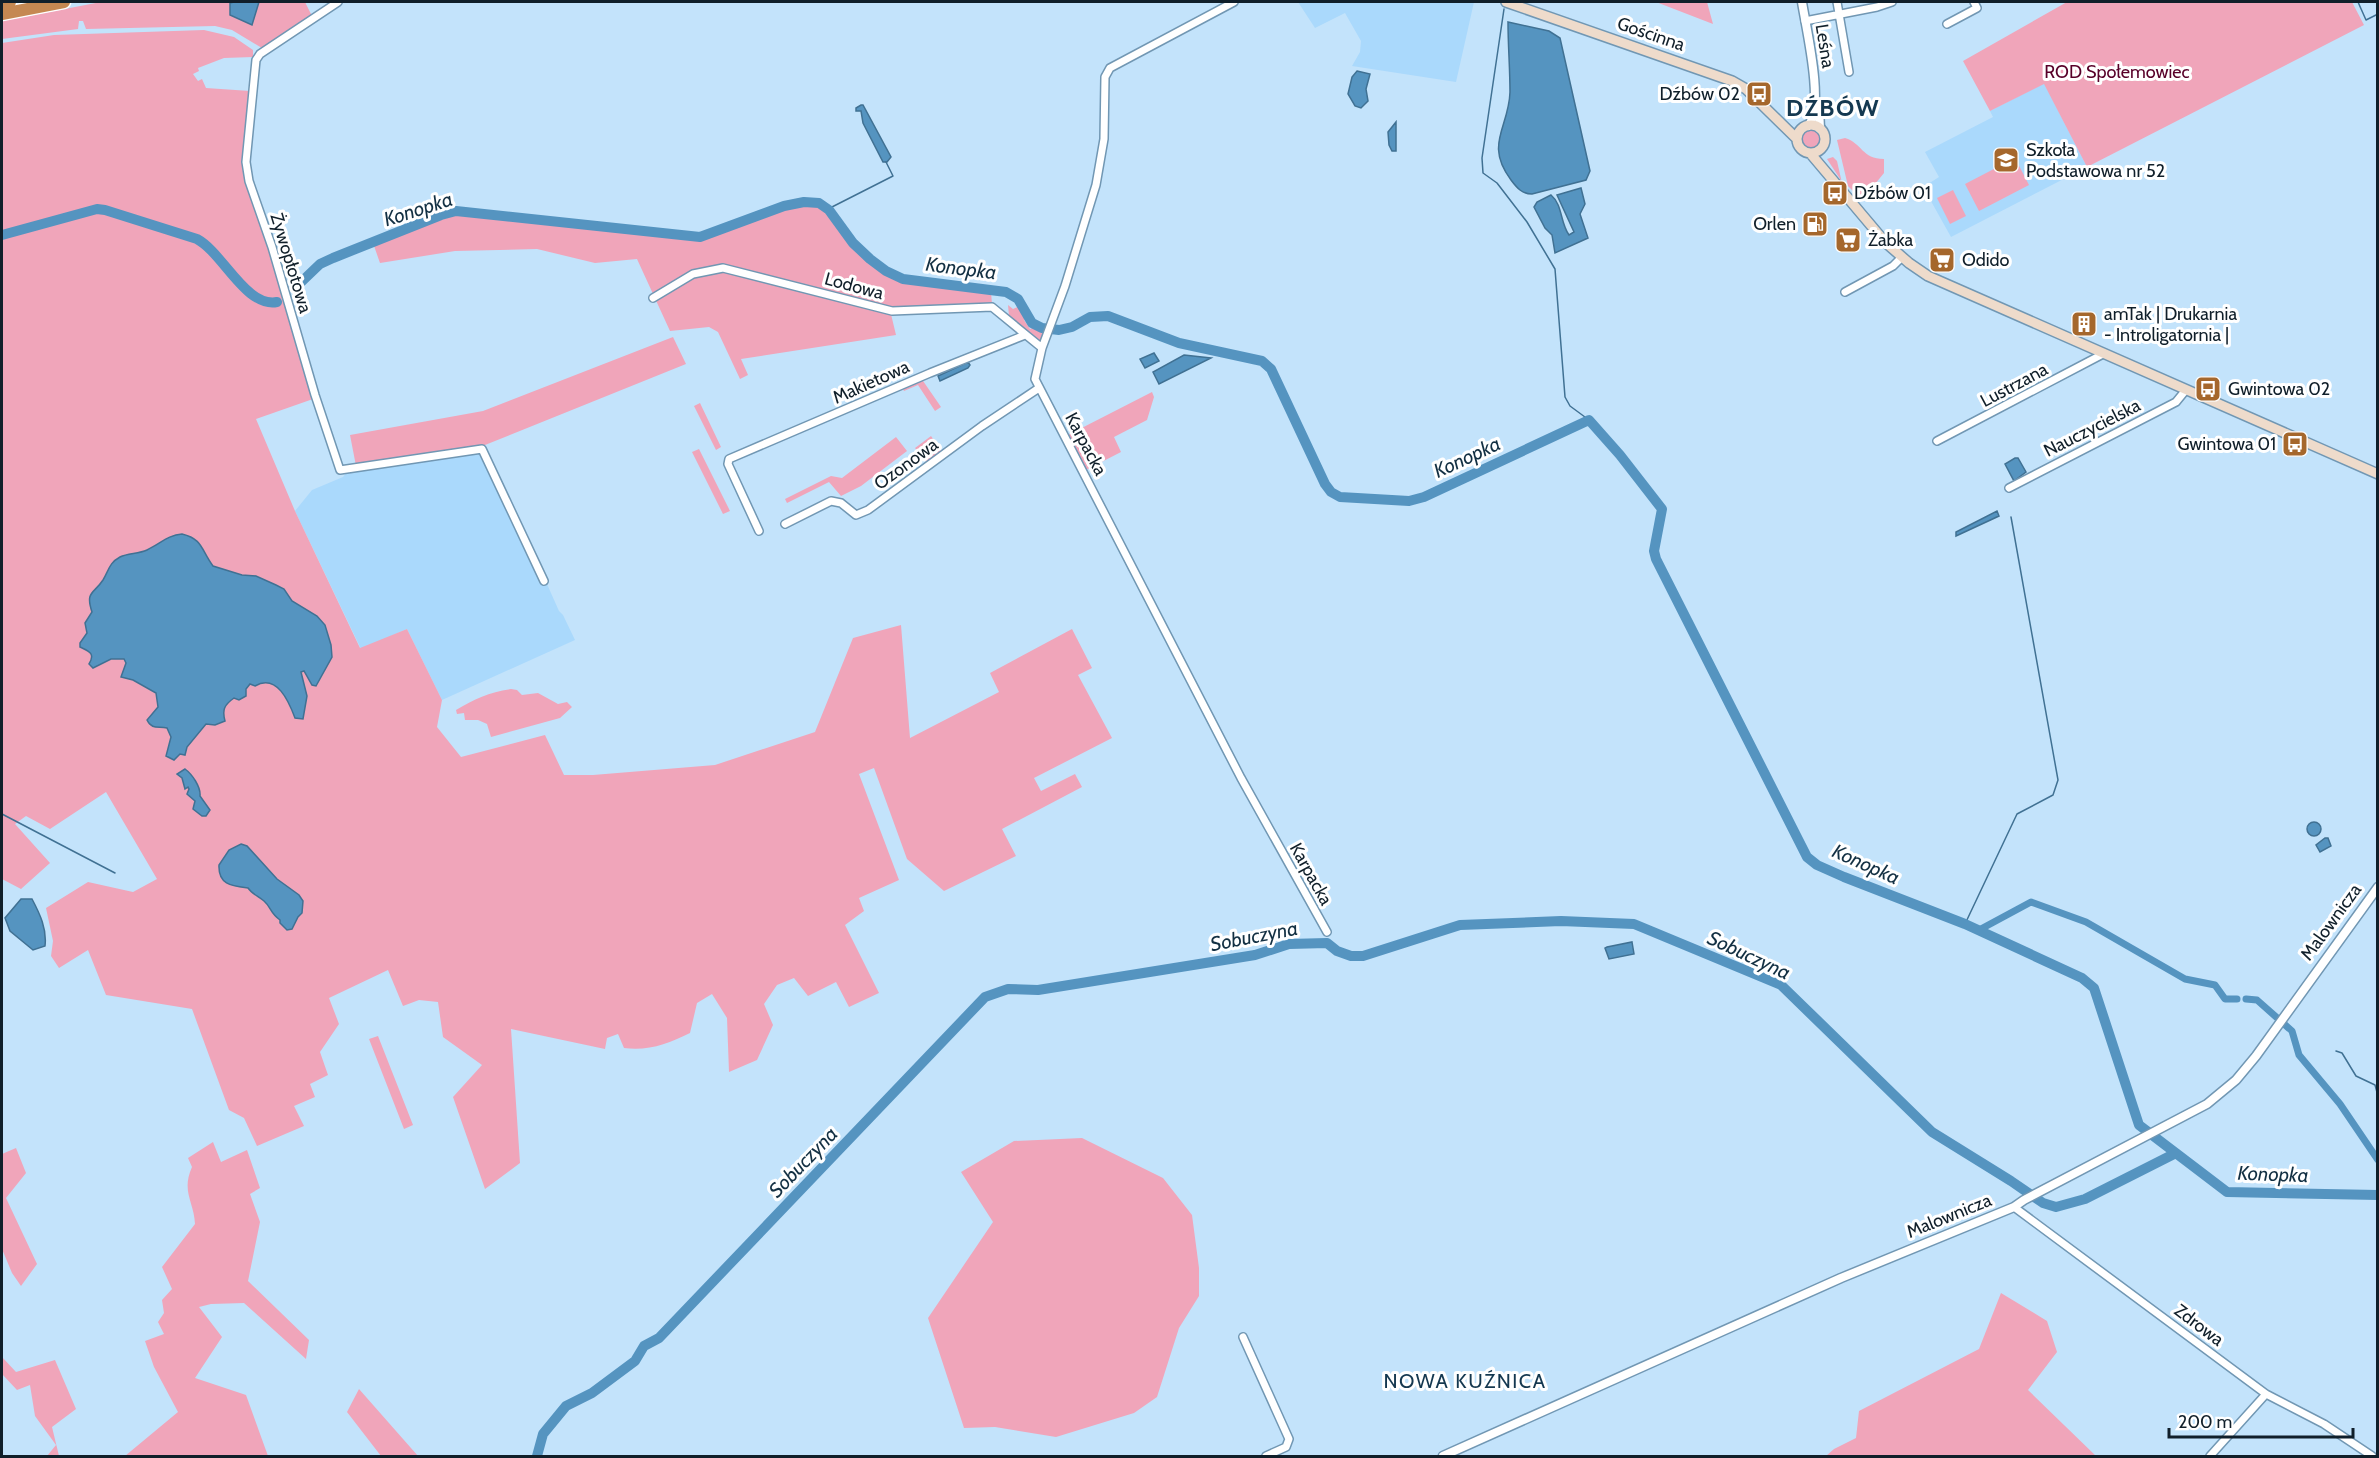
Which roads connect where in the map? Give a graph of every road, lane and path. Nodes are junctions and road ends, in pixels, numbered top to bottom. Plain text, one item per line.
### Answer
1 (64, 2) edge
2 (338, 2) edge
3 (1234, 2) edge
4 (1802, 2) edge
5 (1837, 2) edge
6 (1892, 2) edge
7 (1974, 2) edge
8 (1509, 3) edge
9 (4, 7) edge
10 (1839, 14) junction
11 (1805, 21) junction
12 (1947, 24) dead end
13 (1850, 72) dead end
14 (1816, 95) junction
15 (1776, 116) junction
16 (1805, 127) junction
17 (1820, 129) junction
18 (1797, 139) junction
19 (1821, 149) junction
20 (1810, 153) junction
21 (1828, 172) junction
22 (1902, 257) junction
23 (1845, 292) dead end
24 (653, 298) dead end
25 (1025, 335) junction
26 (1042, 348) junction
27 (2103, 354) junction
28 (1040, 388) junction
29 (2185, 391) junction
30 (1937, 441) dead end
31 (2378, 474) edge
32 (2009, 488) dead end
33 (785, 524) dead end
34 (759, 531) dead end
35 (544, 581) dead end
36 (2378, 887) edge
37 (1327, 932) dead end
38 (2014, 1207) junction
39 (1243, 1337) dead end
40 (2266, 1394) junction
41 (1266, 1456) edge
42 (1443, 1456) edge
43 (2210, 1456) edge
44 (2372, 1456) edge

1 - 9 highway
2 - 35 street, Żywopłotowa
3 - 26 street, Karpacka
4 - 11 street, Leśna
5 - 10 street
6 - 10 street
7 - 12 street
8 - 15 main road, Gościnna
10 - 11 street
10 - 13 street
11 - 14 street, Leśna
14 - 16 street, Leśna
14 - 17 street, Leśna
15 - 16 main road, Gościnna
15 - 18 main road, Gościnna
16 - 17 main road
16 - 18 main road
17 - 19 main road
18 - 20 main road
19 - 20 main road
19 - 21 main road
20 - 21 main road
21 - 22 main road
22 - 23 street
22 - 27 main road
24 - 25 street, Lodowa
25 - 26 street, Lodowa
25 - 34 street, Makietowa
26 - 28 street, Karpacka
27 - 29 main road
27 - 30 street, Lustrzana
28 - 33 street, Ozonowa
28 - 37 street, Karpacka
29 - 31 main road
29 - 32 street, Nauczycielska
36 - 38 street, Malownicza
38 - 40 street, Zdrowa
38 - 42 street, Malownicza
39 - 41 street
40 - 43 street
40 - 44 street, Zdrowa

